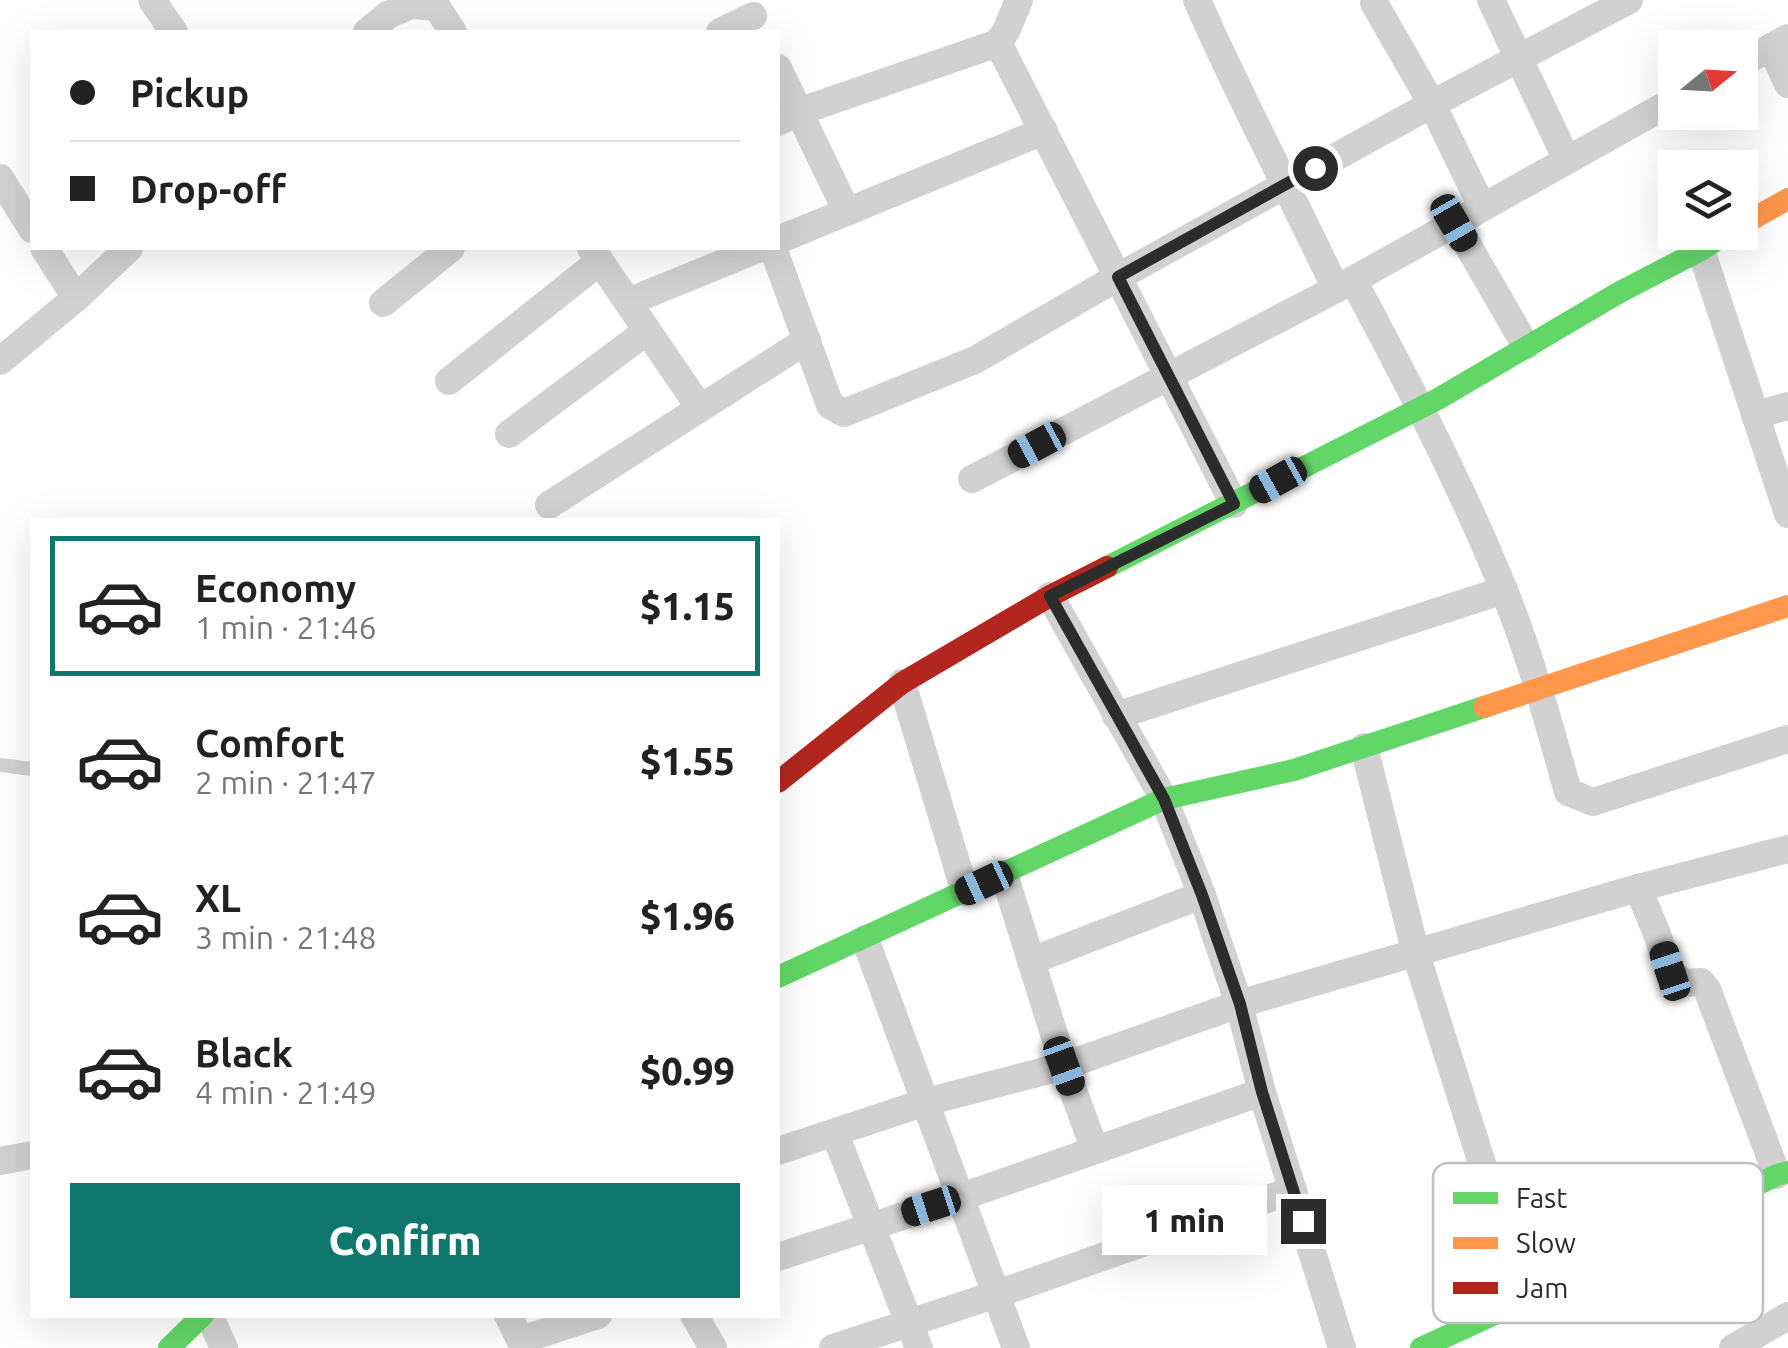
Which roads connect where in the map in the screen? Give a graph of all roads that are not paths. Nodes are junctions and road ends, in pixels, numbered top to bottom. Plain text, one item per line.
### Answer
1 (152, 0) edge
2 (1018, 0) edge
3 (1197, 0) edge
4 (1375, 0) edge
5 (1490, 0) edge
6 (1629, 0) edge
7 (753, 16) edge
8 (173, 30) edge
9 (369, 30) edge
10 (452, 30) edge
11 (724, 30) edge
12 (1779, 42) edge
13 (998, 43) junction
14 (1519, 58) junction
15 (780, 78) edge
16 (1788, 84) edge
17 (1432, 104) junction
18 (1658, 109) edge
19 (788, 117) edge
20 (1044, 131) junction
21 (1567, 160) junction
22 (0, 178) edge
23 (1286, 184) junction
24 (1788, 200) edge
25 (1482, 208) junction
26 (846, 212) junction
27 (1758, 216) edge
28 (1454, 223) junction
29 (30, 227) edge
30 (780, 239) edge
31 (45, 250) edge
32 (127, 250) edge
33 (449, 250) edge
34 (755, 250) edge
35 (773, 250) edge
36 (1700, 250) joint
37 (596, 254) edge
38 (1118, 277) junction
39 (1344, 284) junction
40 (76, 298) junction
41 (628, 302) junction
42 (383, 303) dead end
43 (647, 331) junction
44 (807, 340) junction
45 (1526, 346) junction
46 (0, 361) edge
47 (1167, 377) junction
48 (449, 380) dead end
49 (1421, 406) junction
50 (1788, 406) edge
51 (700, 408) junction
52 (1755, 415) junction
53 (509, 434) dead end
54 (972, 478) dead end
55 (1234, 504) junction
56 (549, 505) dead end
57 (1788, 514) edge
58 (1504, 590) junction
59 (1050, 596) junction
60 (1788, 606) edge
61 (902, 684) junction
62 (1540, 690) junction
63 (1116, 716) junction
64 (1788, 739) edge
65 (1364, 748) junction
66 (0, 765) edge
67 (30, 768) edge
68 (780, 780) edge
69 (1164, 799) junction
70 (1788, 848) edge
71 (1004, 874) junction
72 (1638, 888) junction
73 (964, 892) junction
74 (1202, 895) junction
75 (865, 938) junction
76 (1416, 954) junction
77 (1032, 962) junction
78 (780, 977) edge
79 (1240, 1004) junction
80 (1064, 1066) junction
81 (1262, 1092) junction
82 (926, 1102) junction
83 (835, 1134) junction
84 (1095, 1150) junction
85 (780, 1151) edge
86 (30, 1155) edge
87 (0, 1160) edge
88 (1482, 1163) edge
89 (1782, 1173) edge
90 (1293, 1190) junction
91 (961, 1197) junction
92 (872, 1226) junction
93 (780, 1255) edge
94 (997, 1294) junction
95 (203, 1318) edge
96 (208, 1318) edge
97 (585, 1318) edge
98 (696, 1318) edge
99 (1786, 1322) edge
100 (1475, 1323) edge
101 (518, 1334) edge
102 (914, 1336) edge
103 (170, 1348) edge
104 (224, 1348) edge
105 (713, 1348) edge
106 (833, 1348) edge
107 (1016, 1348) edge
108 (1342, 1348) edge
109 (1421, 1348) edge
110 (1733, 1348) edge

1 - 8 street
2 - 13 street
3 - 23 street
4 - 17 street
5 - 14 street
6 - 14 street
7 - 11 street
9 - 10 street
12 - 16 street
13 - 19 street
13 - 20 street
14 - 17 street
14 - 21 street
15 - 19 street
17 - 23 street
17 - 25 street
18 - 21 street
19 - 26 street
20 - 26 street
20 - 38 street
21 - 25 street
22 - 29 street
23 - 38 street
23 - 39 street
24 - 27 street
25 - 28 street
26 - 30 street
28 - 39 street
28 - 45 street
31 - 40 street
32 - 40 street
33 - 42 street
34 - 41 street
35 - 44 street
36 - 45 street
36 - 52 street
37 - 41 street
37 - 48 street
38 - 44 street
38 - 47 street
39 - 47 street
39 - 49 street
40 - 46 street
41 - 43 street
43 - 51 street
43 - 53 street
44 - 51 street
45 - 49 street
47 - 54 street
47 - 55 street
49 - 55 street
49 - 58 street
50 - 52 street
51 - 56 street
52 - 57 street
55 - 59 street
58 - 62 street
58 - 63 street
59 - 61 street
59 - 63 street
60 - 62 street
61 - 68 street
61 - 73 street
62 - 64 street
62 - 65 street
63 - 69 street
65 - 69 street
65 - 76 street
66 - 67 lane
69 - 71 street
69 - 74 street
70 - 72 street
71 - 73 street
71 - 77 street
72 - 76 street
72 - 89 street
73 - 75 street
74 - 77 street
74 - 79 street
75 - 78 street
75 - 82 street
76 - 79 street
76 - 88 street
77 - 80 street
79 - 80 street
79 - 81 street
80 - 82 street
80 - 84 street
81 - 84 street
81 - 90 street
82 - 83 street
82 - 91 street
83 - 85 street
83 - 92 street
84 - 91 street
86 - 87 street
90 - 94 street
90 - 108 street
91 - 92 street
91 - 94 street
92 - 93 street
92 - 102 street
94 - 102 street
94 - 107 street
95 - 103 street
96 - 104 street
97 - 101 street
98 - 105 street
99 - 110 street
100 - 109 street
102 - 106 street

